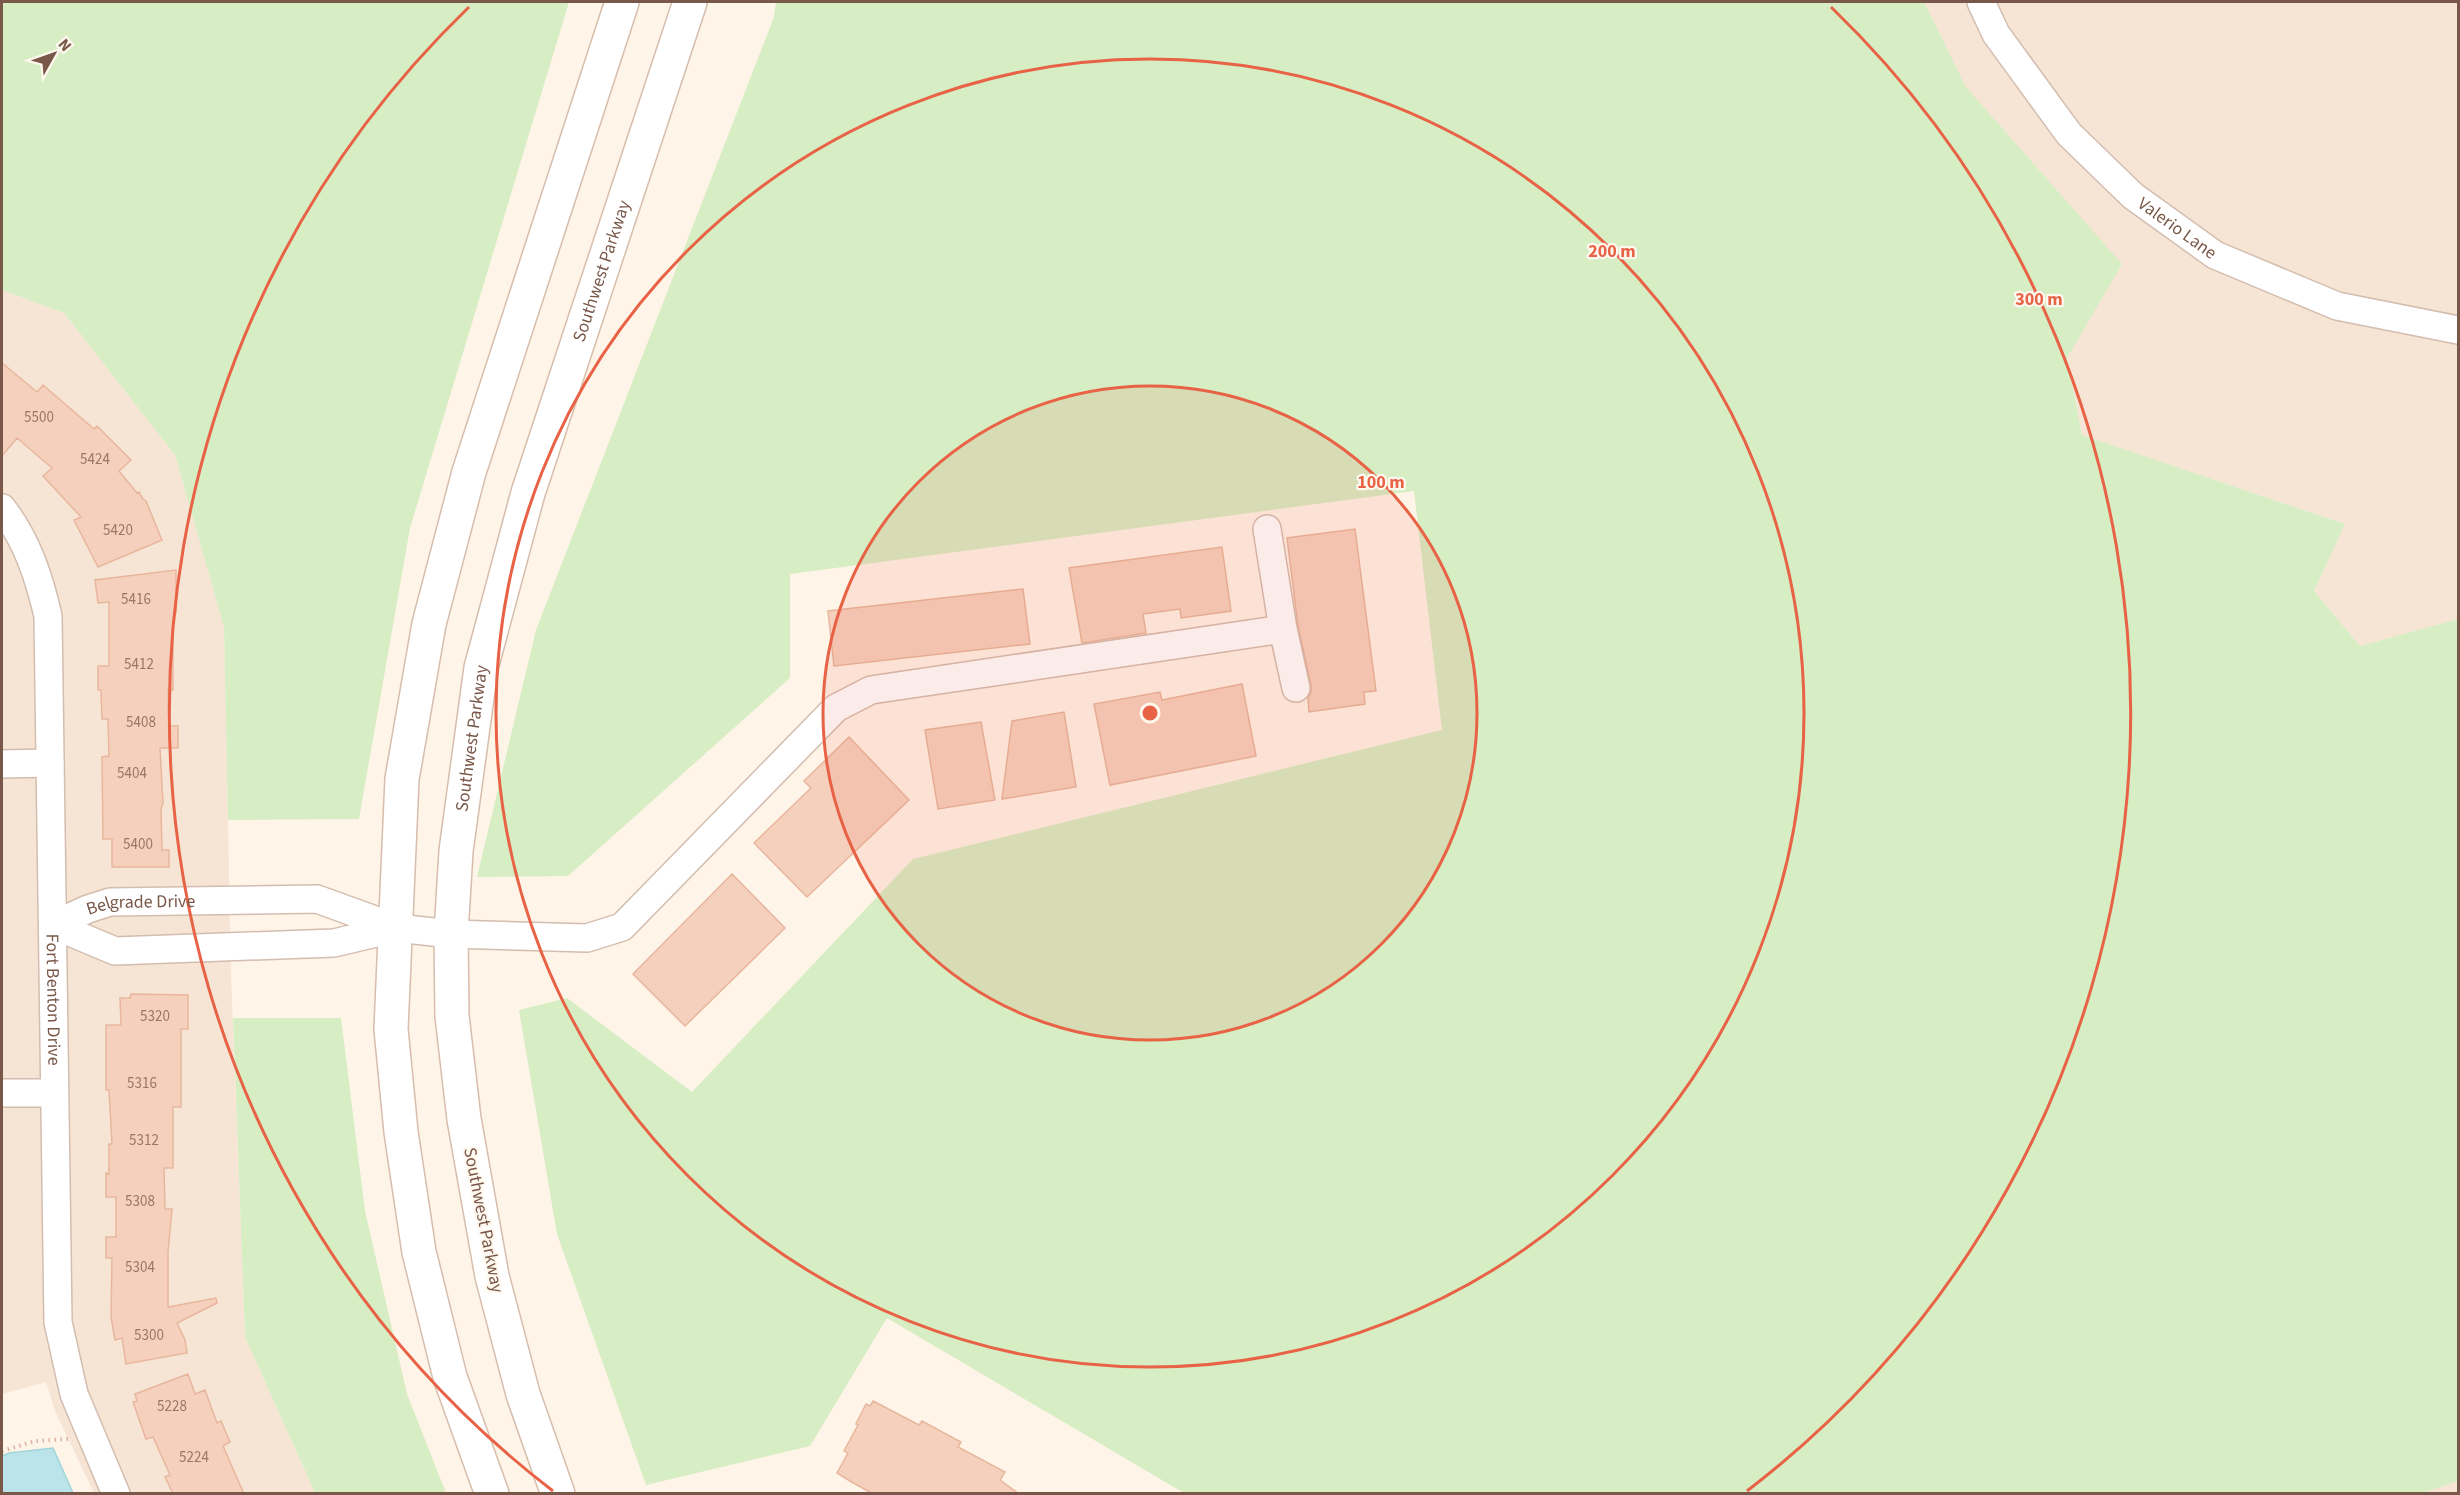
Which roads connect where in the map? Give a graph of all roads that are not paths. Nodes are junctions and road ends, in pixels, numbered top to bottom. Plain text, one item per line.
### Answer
1 (622, 2) edge
2 (690, 2) edge
3 (1981, 2) edge
4 (2458, 330) edge
5 (2, 508) edge
6 (1267, 529) dead end
7 (1283, 629) junction
8 (1296, 688) dead end
9 (50, 763) junction
10 (2, 764) edge
11 (53, 925) junction
12 (397, 928) junction
13 (451, 934) junction
14 (2, 1093) edge
15 (54, 1093) junction
16 (116, 1494) edge
17 (492, 1494) edge
18 (558, 1494) edge

1 - 12 main road
2 - 13 main road, Southwest Parkway
3 - 4 street, Valerio Lane
5 - 9 street, Fort Benton Drive
6 - 7 street
7 - 8 street
7 - 13 street, Belgrade Drive
9 - 10 street
9 - 11 street, Fort Benton Drive
11 - 12 street, Belgrade Drive
11 - 12 street, Belgrade Drive
11 - 15 street, Fort Benton Drive
12 - 13 street, Belgrade Drive
12 - 17 main road
13 - 18 main road, Southwest Parkway
14 - 15 street
15 - 16 street, Fort Benton Drive

